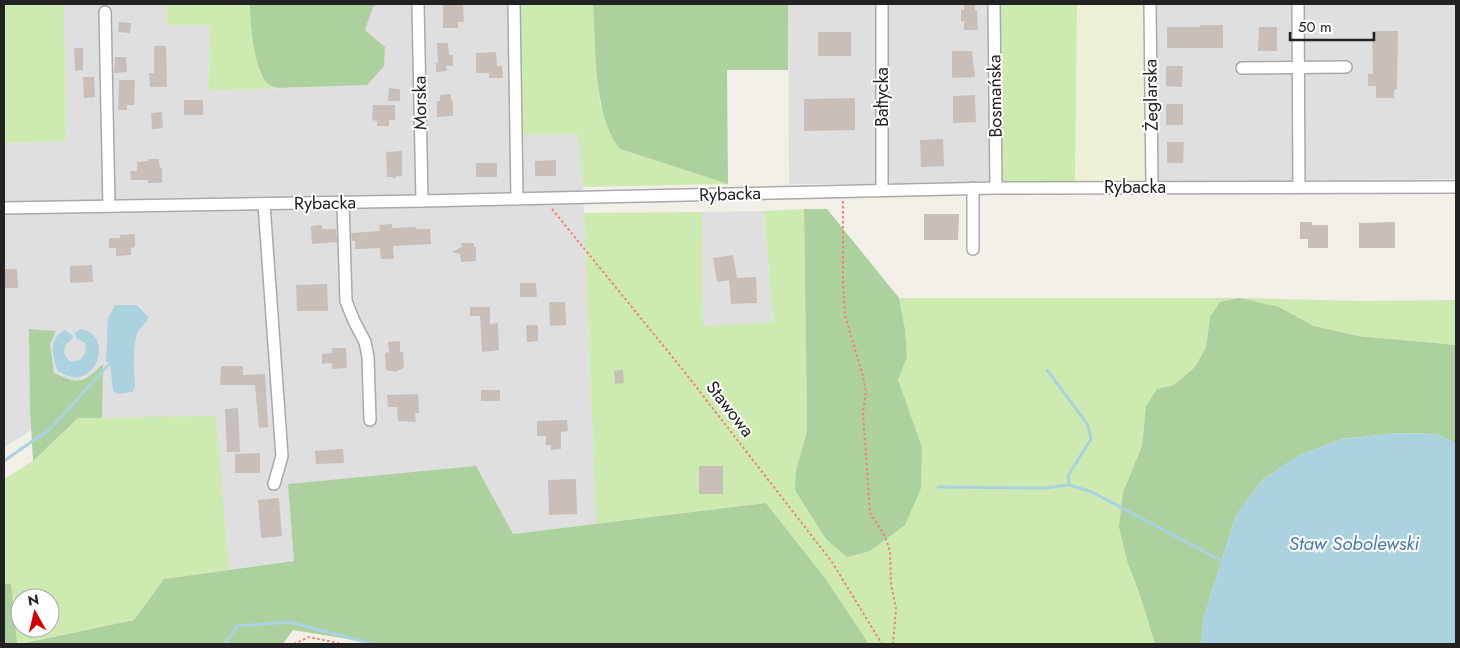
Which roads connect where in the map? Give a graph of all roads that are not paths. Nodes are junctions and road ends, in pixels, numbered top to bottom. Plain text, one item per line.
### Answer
1 (418, 4) edge
2 (514, 4) edge
3 (882, 4) edge
4 (994, 4) edge
5 (1150, 4) edge
6 (1298, 4) edge
7 (104, 12) dead end
8 (1299, 67) junction
9 (1346, 67) dead end
10 (1242, 68) dead end
11 (1152, 187) junction
12 (1299, 187) junction
13 (1456, 187) edge
14 (973, 188) junction
15 (996, 188) junction
16 (882, 190) junction
17 (517, 199) junction
18 (343, 202) junction
19 (422, 202) junction
20 (264, 204) junction
21 (109, 206) junction
22 (4, 208) edge
23 (973, 249) dead end
24 (370, 420) dead end
25 (274, 484) dead end

1 - 19 street, Morska
2 - 17 street
3 - 16 street, Bałtycka
4 - 15 street, Bosmańska
5 - 11 street, Żeglarska
6 - 8 street
7 - 21 street
8 - 9 street
8 - 10 street
8 - 12 street
11 - 12 street, Rybacka
11 - 15 street, Rybacka
12 - 13 street, Rybacka
14 - 15 street, Rybacka
14 - 16 street, Rybacka
14 - 23 street
16 - 17 street, Rybacka
17 - 19 street, Rybacka
18 - 19 street, Rybacka
18 - 20 street, Rybacka
18 - 24 street
20 - 21 street, Rybacka
20 - 25 street
21 - 22 street, Rybacka

